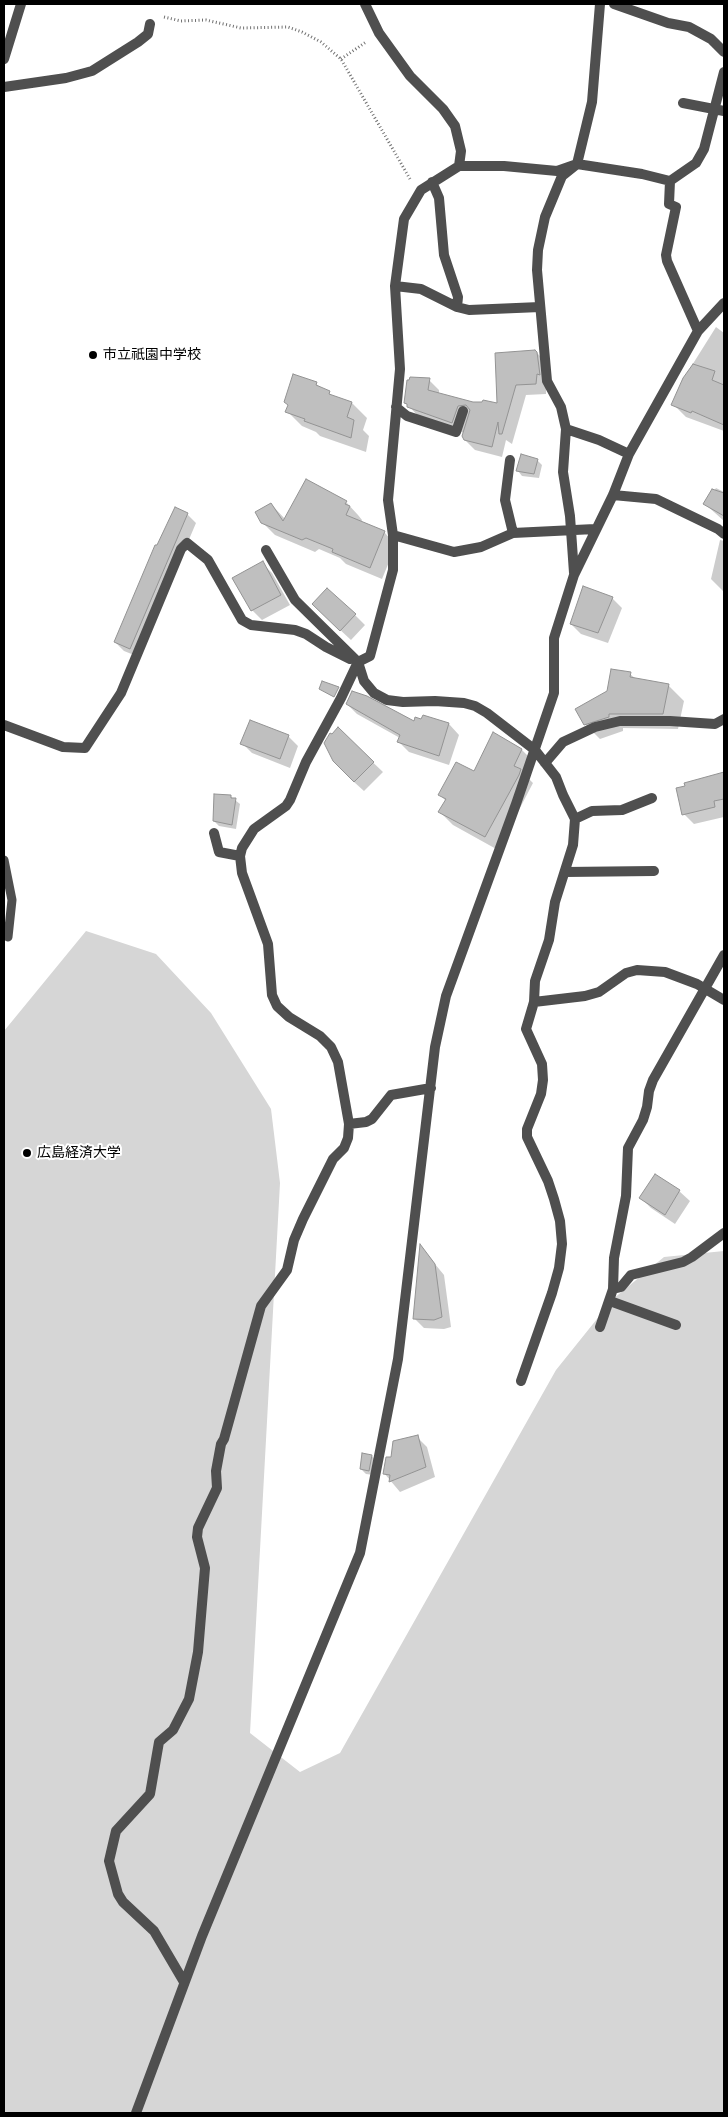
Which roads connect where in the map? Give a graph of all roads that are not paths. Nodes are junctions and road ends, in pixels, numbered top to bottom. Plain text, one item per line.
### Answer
1 (21, 4) edge
2 (365, 4) edge
3 (600, 4) edge
4 (614, 4) edge
5 (150, 24) road end
6 (724, 52) edge
7 (4, 59) edge
8 (724, 72) edge
9 (4, 88) edge
10 (683, 103) dead end
11 (720, 110) edge
12 (577, 164) junction
13 (459, 166) junction
14 (670, 181) junction
15 (432, 182) junction
16 (395, 286) junction
17 (724, 303) edge
18 (540, 306) junction
19 (457, 307) junction
20 (698, 331) junction
21 (396, 407) junction
22 (463, 410) dead end
23 (566, 430) junction
24 (629, 454) junction
25 (510, 460) dead end
26 (613, 494) junction
27 (571, 530) junction
28 (595, 530) junction
29 (513, 533) junction
30 (724, 534) edge
31 (393, 536) junction
32 (266, 550) dead end
33 (574, 576) junction
34 (358, 662) junction
35 (724, 719) edge
36 (4, 725) edge
37 (535, 750) junction
38 (545, 763) junction
39 (652, 798) dead end
40 (576, 819) junction
41 (214, 833) dead end
42 (240, 856) junction
43 (4, 860) edge
44 (654, 871) dead end
45 (564, 872) junction
46 (8, 937) dead end
47 (724, 955) edge
48 (705, 988) junction
49 (724, 1000) edge
50 (534, 1002) junction
51 (431, 1088) junction
52 (349, 1124) junction
53 (724, 1233) edge
54 (613, 1289) junction
55 (610, 1301) junction
56 (676, 1325) dead end
57 (600, 1327) dead end
58 (521, 1381) dead end
59 (184, 1982) junction
60 (136, 2113) edge

1 - 7 street
2 - 13 street
3 - 12 street
4 - 6 street
5 - 9 street
8 - 11 street
10 - 11 street
11 - 14 street
12 - 13 street
12 - 14 street
12 - 18 street
13 - 15 street
14 - 20 street
15 - 16 street
15 - 19 street
16 - 19 street
16 - 21 street
17 - 20 street
18 - 19 street
18 - 23 street
20 - 24 street
21 - 22 street
21 - 31 street
23 - 24 street
23 - 27 street
24 - 26 street
25 - 29 street
26 - 28 street
26 - 30 street
27 - 28 street
27 - 29 street
27 - 33 street
28 - 33 street
29 - 31 street
31 - 34 street
32 - 34 street
33 - 37 street
34 - 36 street
34 - 37 street
34 - 42 street
35 - 38 street
37 - 38 street
37 - 51 street
38 - 40 street
39 - 40 street
40 - 45 street
41 - 42 street
42 - 52 street
43 - 46 lane
44 - 45 street
45 - 50 street
47 - 48 street
48 - 49 street
48 - 50 street
48 - 54 street
50 - 58 street
51 - 52 street
51 - 59 street
52 - 59 street
53 - 54 street
54 - 55 street
55 - 56 street
55 - 57 street
59 - 60 street

